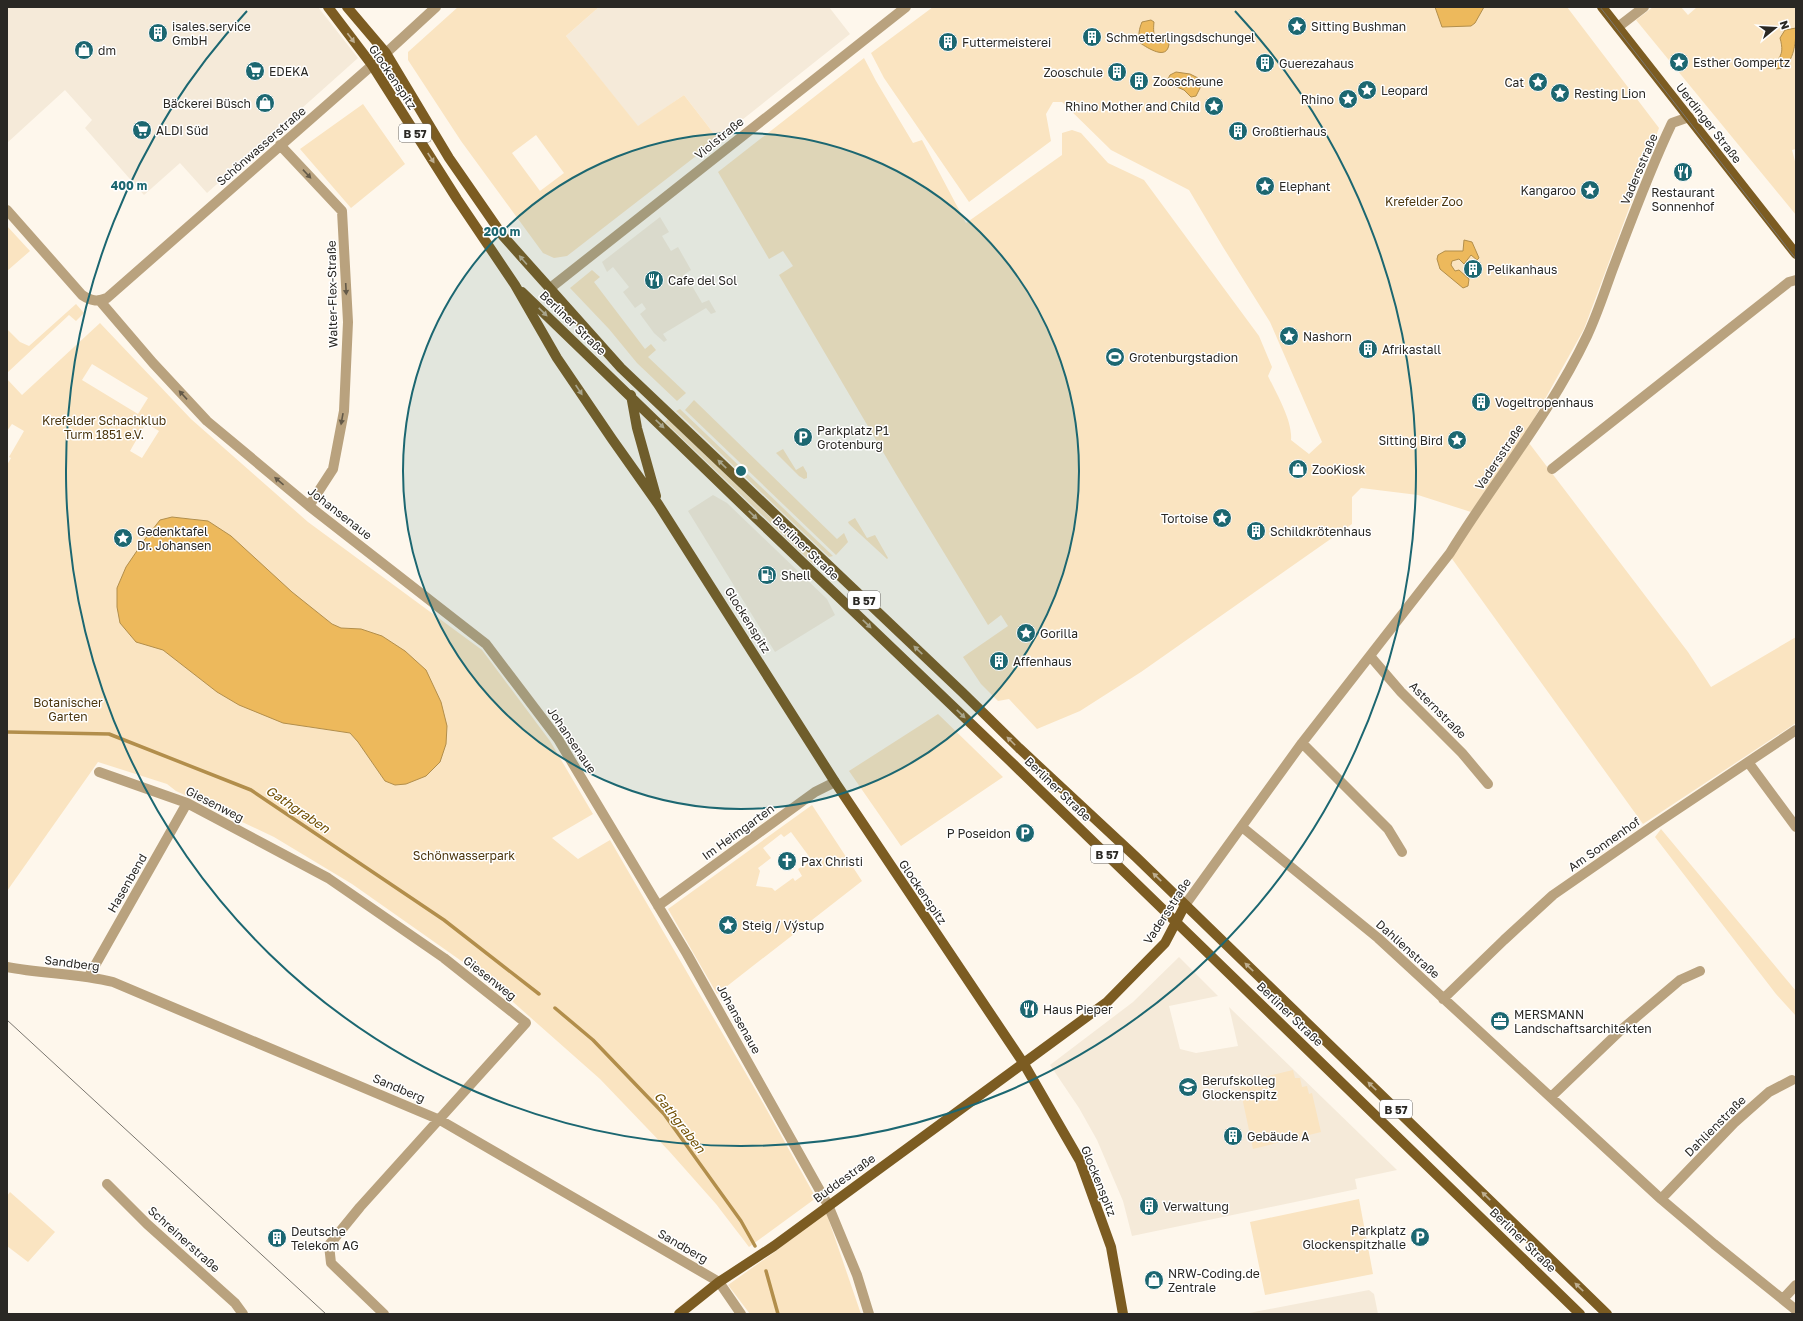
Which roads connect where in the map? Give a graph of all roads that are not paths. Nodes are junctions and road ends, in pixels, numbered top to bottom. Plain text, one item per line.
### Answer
1 (328, 7) edge
2 (347, 7) edge
3 (436, 7) edge
4 (906, 7) edge
5 (1602, 7) edge
6 (1644, 7) edge
7 (1618, 27) junction
8 (386, 53) junction
9 (372, 65) junction
10 (1688, 117) junction
11 (280, 145) junction
12 (7, 210) edge
13 (1796, 254) edge
14 (1796, 280) edge
15 (515, 285) junction
16 (549, 289) junction
17 (100, 301) junction
18 (621, 368) junction
19 (632, 397) junction
20 (1552, 469) dead end
21 (658, 504) junction
22 (309, 506) junction
23 (1370, 656) junction
24 (1796, 730) edge
25 (1302, 743) junction
26 (1748, 762) junction
27 (98, 772) dead end
28 (835, 782) junction
29 (1488, 784) dead end
30 (187, 803) junction
31 (1796, 826) edge
32 (1242, 827) junction
33 (1402, 852) dead end
34 (1185, 905) junction
35 (658, 906) junction
36 (1176, 922) junction
37 (7, 967) edge
38 (1700, 971) dead end
39 (89, 976) junction
40 (1443, 999) junction
41 (1024, 1064) junction
42 (1792, 1080) dead end
43 (1551, 1097) junction
44 (440, 1120) junction
45 (107, 1184) dead end
46 (1661, 1199) junction
47 (828, 1205) junction
48 (719, 1282) junction
49 (1796, 1285) edge
50 (1783, 1299) junction
51 (1796, 1310) edge
52 (243, 1314) edge
53 (384, 1314) edge
54 (679, 1314) edge
55 (741, 1314) edge
56 (869, 1314) edge
57 (1123, 1314) edge
58 (1580, 1314) edge
59 (1607, 1314) edge

1 -> 9 main road, Glockenspitz / B 57
2 - 8 main road, Glockenspitz / B 57
3 - 8 street, Schönwasserstraße
4 - 16 street, Violstraße
5 - 7 main road, Uerdinger Straße
6 - 7 street
7 - 10 main road, Uerdinger Straße
8 - 9 street, Schönwasserstraße
16 -> 8 main road, Glockenspitz / B 57
9 - 11 street, Schönwasserstraße
9 -> 15 main road, Glockenspitz / B 57
10 - 13 main road, Uerdinger Straße
10 - 23 street, Vadersstraße
11 - 17 street, Schönwasserstraße
11 -> 22 street, Walter-Flex-Straße
12 - 17 street
14 - 20 street
15 -> 19 main road, Berliner Straße / B 57
15 -> 21 main road, Glockenspitz
16 - 18 main road, Berliner Straße / B 57
22 -> 17 street, Johansenaue
18 - 19 main road, Glockenspitz
34 -> 18 main road, Berliner Straße / B 57
19 - 21 main road, Glockenspitz
19 -> 36 main road, Berliner Straße / B 57
21 - 28 main road, Glockenspitz
22 - 35 street, Johansenaue
23 - 25 street, Vadersstraße
23 - 29 street, Asternstraße
24 - 26 street, Am Sonnenhof
25 - 32 street, Vadersstraße
25 - 33 street
26 - 31 street
26 - 40 street, Am Sonnenhof
27 - 30 street, Giesenweg
28 - 35 street, Im Heimgarten
28 - 41 main road, Glockenspitz
30 - 39 street, Hasenbend
30 - 44 street, Giesenweg
32 - 34 street, Vadersstraße
32 - 40 street, Dahlienstraße
34 - 36 main road, Vadersstraße
59 -> 34 main road, Berliner Straße / B 57
35 - 47 street, Johansenaue
36 - 41 main road, Vadersstraße
36 - 58 main road, Berliner Straße / B 57
37 - 39 street, Sandberg
38 - 43 street
39 - 44 street, Sandberg
40 - 43 street, Dahlienstraße
41 - 47 main road, Buddestraße
41 - 57 main road, Glockenspitz
42 - 46 street, Dahlienstraße
43 - 46 street, Dahlienstraße
44 - 48 street, Sandberg
44 - 53 street, Giesenweg
45 - 52 street, Schreinerstraße
46 - 50 street, Dahlienstraße
47 - 48 main road, Buddestraße
47 - 56 street, Johansenaue
48 - 54 main road, Buddestraße
48 - 55 street, Sandberg
49 - 50 street
50 - 51 street, Dahlienstraße

